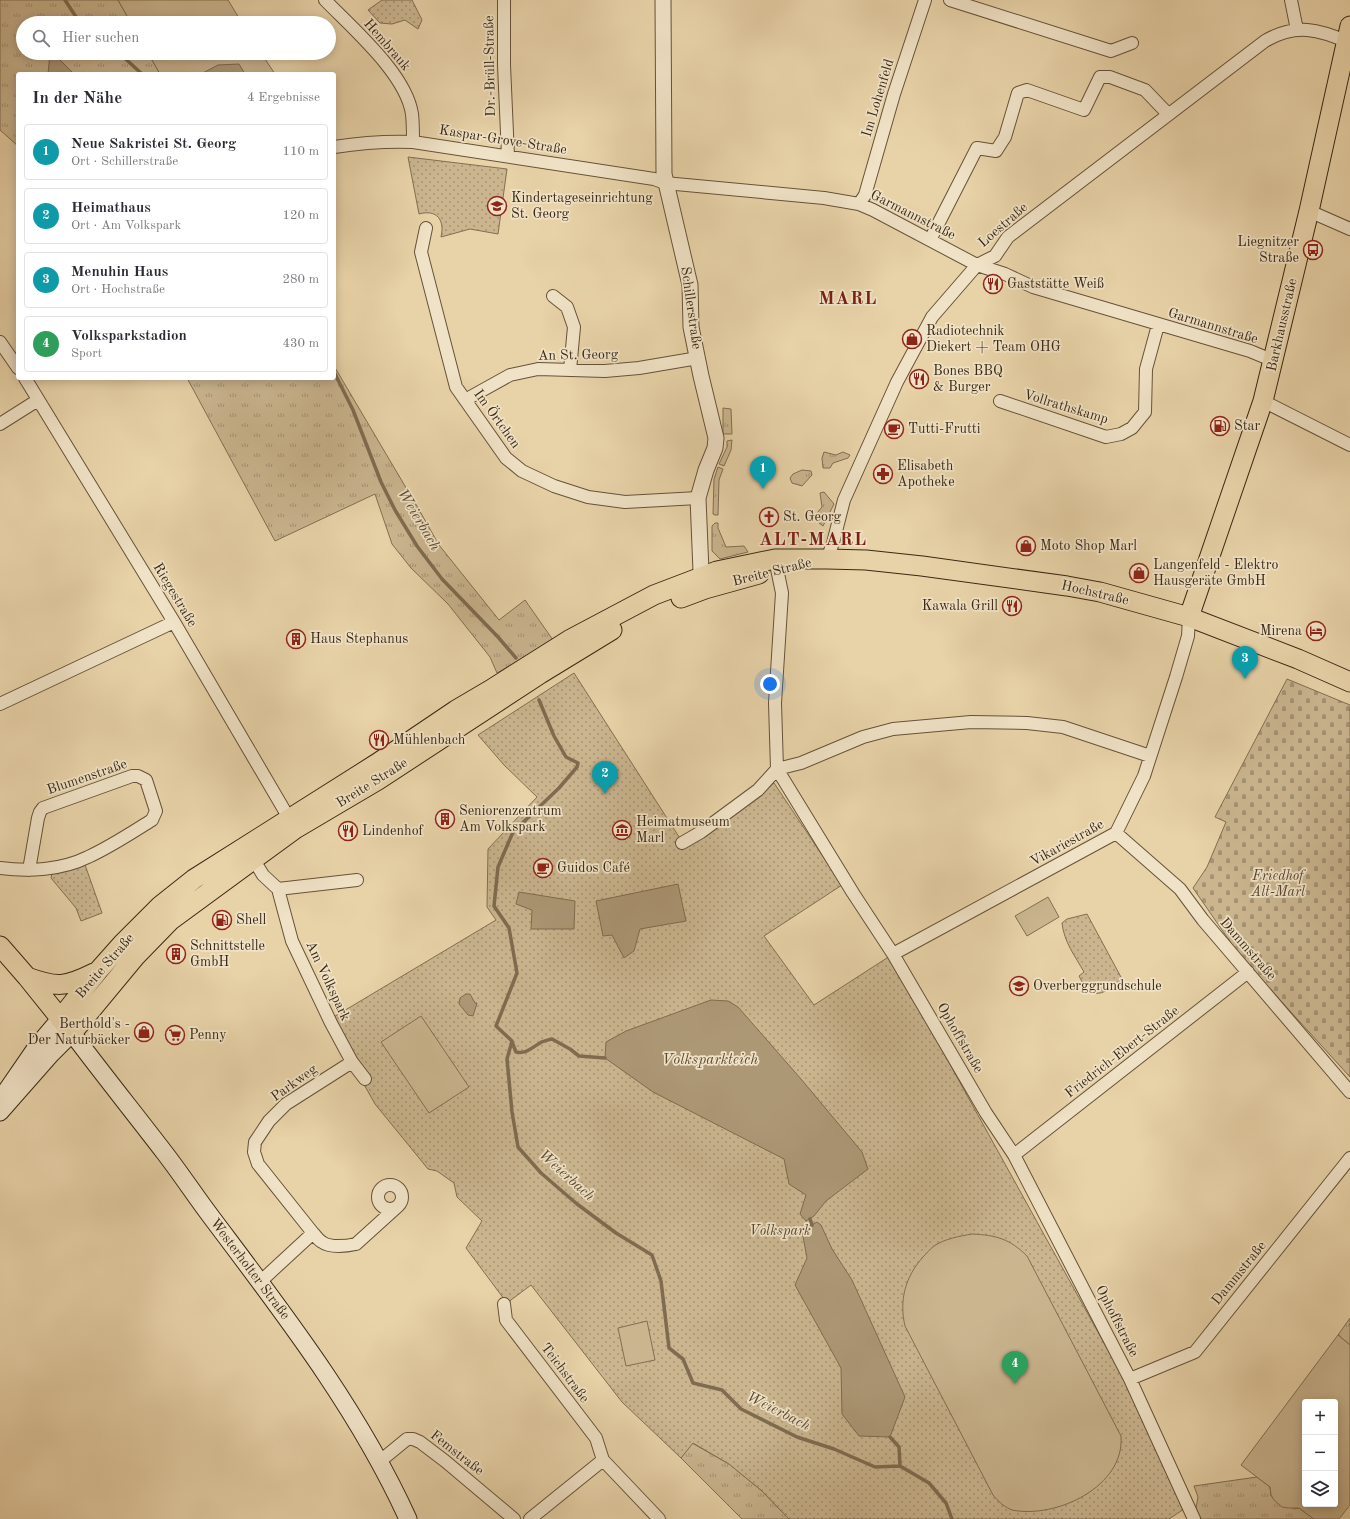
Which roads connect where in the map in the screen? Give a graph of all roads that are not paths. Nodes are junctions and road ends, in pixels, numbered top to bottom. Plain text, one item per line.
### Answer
1 (325, 0) edge
2 (504, 0) edge
3 (663, 0) edge
4 (925, 0) edge
5 (950, 0) edge
6 (1291, 0) edge
7 (1297, 30) junction
8 (1349, 37) edge
9 (1132, 43) dead end
10 (1168, 114) junction
11 (413, 142) junction
12 (336, 147) edge
13 (508, 156) junction
14 (666, 183) junction
15 (859, 204) junction
16 (1309, 211) junction
17 (426, 228) dead end
18 (1350, 229) edge
19 (930, 240) junction
20 (977, 265) junction
21 (553, 296) dead end
22 (1158, 325) junction
23 (0, 342) edge
24 (698, 358) junction
25 (1274, 361) junction
26 (16, 365) edge
27 (570, 370) junction
28 (26, 380) edge
29 (38, 400) junction
30 (464, 400) junction
31 (1000, 401) dead end
32 (1263, 401) junction
33 (0, 424) edge
34 (1350, 445) edge
35 (698, 498) junction
36 (827, 559) junction
37 (776, 564) junction
38 (703, 582) junction
39 (1189, 617) junction
40 (174, 622) junction
41 (1350, 682) edge
42 (0, 704) edge
43 (1150, 756) junction
44 (778, 769) junction
45 (292, 824) junction
46 (1116, 833) junction
47 (682, 843) dead end
48 (249, 853) junction
49 (0, 868) edge
50 (29, 870) junction
51 (357, 880) dead end
52 (278, 889) junction
53 (0, 946) edge
54 (893, 954) junction
55 (98, 970) junction
56 (1248, 972) junction
57 (27, 977) junction
58 (66, 1026) junction
59 (352, 1062) junction
60 (365, 1079) dead end
61 (1350, 1092) edge
62 (0, 1101) edge
63 (0, 1112) edge
64 (1014, 1155) junction
65 (1350, 1158) edge
66 (398, 1206) dead end
67 (313, 1233) junction
68 (261, 1282) junction
69 (504, 1304) dead end
70 (1130, 1379) junction
71 (603, 1460) junction
72 (379, 1462) junction
73 (408, 1519) edge
74 (514, 1519) edge
75 (530, 1519) edge
76 (659, 1519) edge
77 (1194, 1519) edge

1 - 11 street, Hembrauk
2 - 13 street, Dr.-Brüll-Straße
3 - 14 street, Schillerstraße
4 - 15 street, Im Lohenfeld
5 - 9 street
6 - 7 street
7 - 8 street, Loestraße
7 - 10 street, Loestraße
8 - 16 main road, Barkhausstraße
10 - 19 street
10 - 20 street, Loestraße
11 - 12 street, Kaspar-Grove-Straße
11 - 13 street, Kaspar-Grove-Straße
13 - 14 street, Kaspar-Grove-Straße
14 - 15 street, Garmannstraße
14 - 24 street, Schillerstraße
15 - 19 street, Garmannstraße
16 - 18 street
16 - 25 main road, Barkhausstraße
17 - 30 street, Im Örtchen
19 - 20 street, Garmannstraße
20 - 22 street, Garmannstraße
20 - 36 street, Loestraße
21 - 27 street
22 - 25 street, Garmannstraße
22 - 31 street, Vollrathskamp
23 - 26 street
24 - 27 street, An St. Georg
24 - 35 street, Schillerstraße
25 - 32 main road, Barkhausstraße
27 - 30 street, An St. Georg
28 - 29 street, Riegestraße
29 - 33 street
29 - 40 street, Riegestraße
30 - 35 street, Im Örtchen
32 - 34 street
32 - 39 main road, Barkhausstraße
35 - 38 street, Schillerstraße
36 - 37 main road, Breite Straße
36 - 39 main road, Hochstraße
37 - 38 main road, Breite Straße
37 - 44 street, Ophoffstraße
38 - 45 main road, Breite Straße
39 - 41 main road, Hochstraße
39 - 43 street, Vikariestraße
40 - 42 street
40 - 45 street, Riegestraße
43 - 44 street
43 - 46 street, Vikariestraße
44 - 47 street
44 - 54 street, Ophoffstraße
45 - 48 main road, Breite Straße
46 - 54 street, Vikariestraße
46 - 56 street, Dammstraße
48 - 52 street
48 - 55 main road, Breite Straße
48 - 58 main road, Breite Straße
49 - 50 street, Blumenstraße
50 - 50 street, Blumenstraße
51 - 52 street
52 - 59 street, Am Volkspark
53 - 57 main road
54 - 64 street, Ophoffstraße
55 - 57 main road
55 - 58 main road, Breite Straße
56 - 61 street, Dammstraße
56 - 64 street, Friedrich-Ebert-Straße
57 - 58 main road
58 - 62 main road
58 - 63 main road
58 - 68 main road, Westerholter Straße
59 - 60 street, Am Volkspark
59 - 67 street, Parkweg
64 - 70 street, Ophoffstraße
65 - 70 street, Dammstraße
66 - 67 street, Parkweg
67 - 68 street
68 - 72 main road, Westerholter Straße
69 - 71 street, Teichstraße
70 - 77 street, Ophoffstraße
71 - 75 street
71 - 76 street, Teichstraße
72 - 73 main road, Westerholter Straße
72 - 74 street, Femstraße

